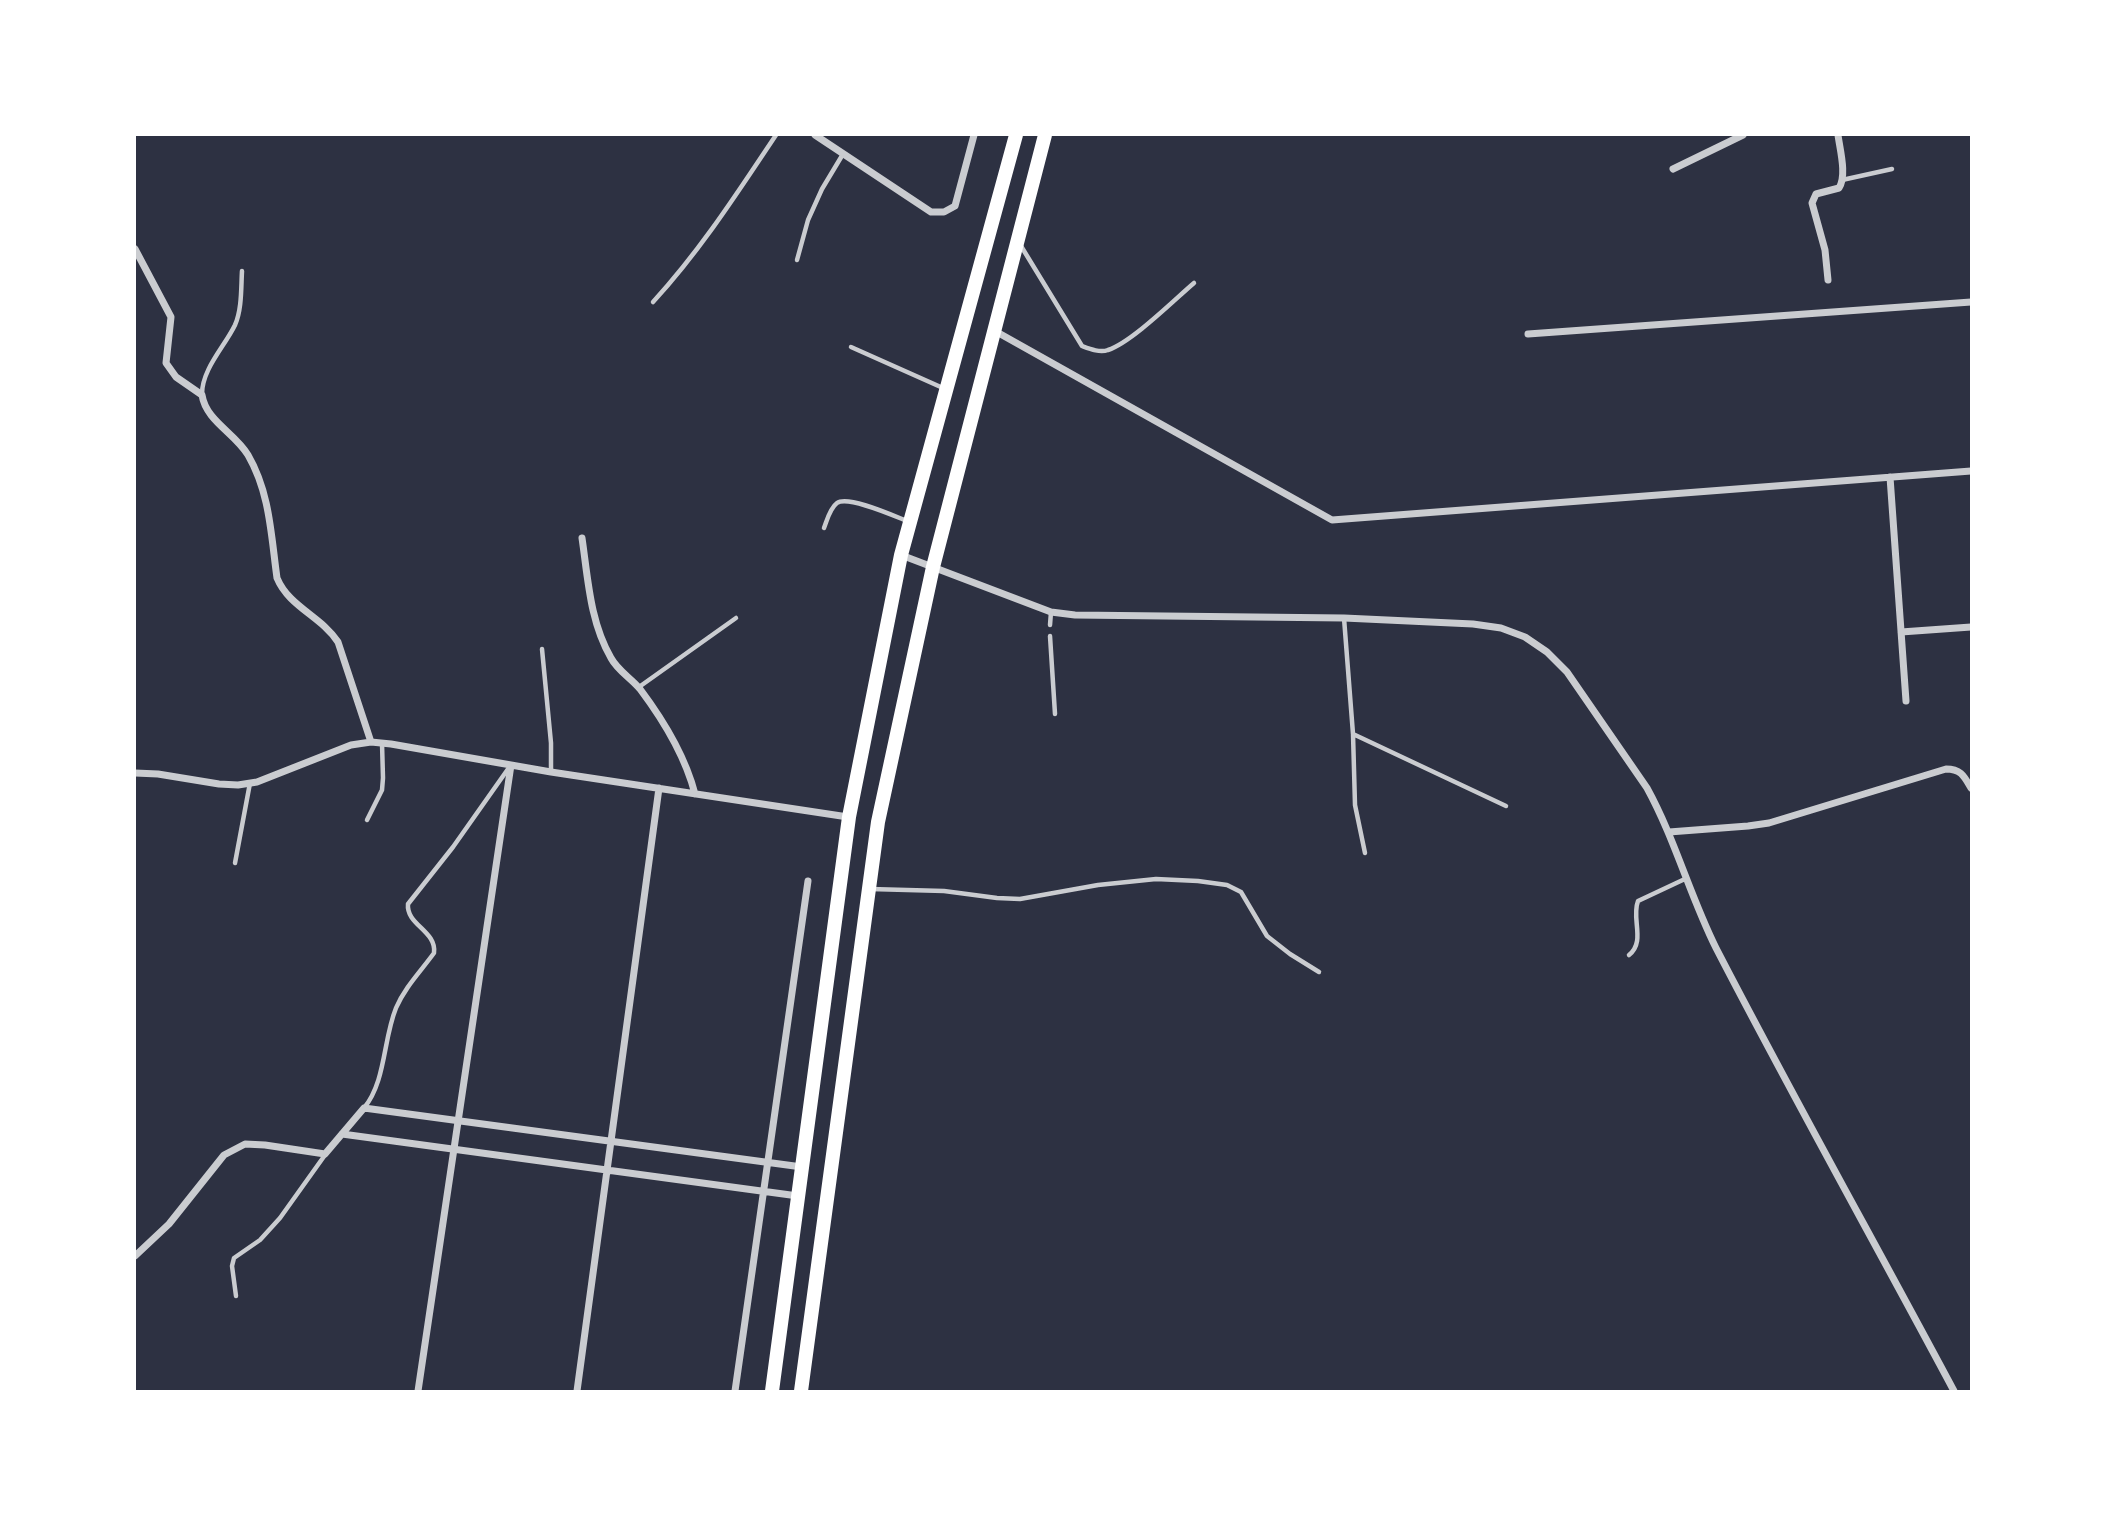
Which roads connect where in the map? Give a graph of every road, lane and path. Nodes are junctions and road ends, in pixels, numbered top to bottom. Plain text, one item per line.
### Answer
1 (776, 135) edge
2 (815, 135) edge
3 (974, 135) edge
4 (1016, 135) edge
5 (1045, 135) edge
6 (1743, 135) edge
7 (1838, 135) edge
8 (824, 138) edge
9 (843, 153) junction
10 (1672, 169) dead end
11 (1892, 169) dead end
12 (1842, 180) junction
13 (1017, 239) junction
14 (135, 249) edge
15 (797, 260) dead end
16 (242, 271) dead end
17 (1828, 280) dead end
18 (1194, 283) dead end
19 (653, 302) dead end
20 (1971, 302) edge
21 (993, 330) junction
22 (1528, 334) dead end
23 (851, 347) dead end
24 (948, 390) junction
25 (202, 395) junction
26 (1971, 471) edge
27 (1890, 477) junction
28 (911, 523) junction
29 (824, 528) dead end
30 (582, 538) dead end
31 (901, 555) junction
32 (933, 567) junction
33 (1051, 612) junction
34 (736, 618) dead end
35 (1344, 618) junction
36 (1050, 625) dead end
37 (1971, 627) edge
38 (1901, 632) junction
39 (1050, 636) dead end
40 (542, 649) dead end
41 (639, 687) junction
42 (1906, 701) dead end
43 (1055, 714) dead end
44 (1353, 734) junction
45 (371, 743) junction
46 (382, 743) junction
47 (511, 765) junction
48 (551, 772) junction
49 (135, 773) edge
50 (250, 783) junction
51 (659, 788) junction
52 (1971, 788) edge
53 (695, 793) junction
54 (1506, 806) dead end
55 (849, 817) junction
56 (367, 820) dead end
57 (1670, 832) junction
58 (1365, 853) dead end
59 (235, 863) dead end
60 (1687, 878) junction
61 (808, 881) dead end
62 (868, 888) junction
63 (1629, 955) dead end
64 (1319, 972) dead end
65 (364, 1108) junction
66 (458, 1121) junction
67 (342, 1134) junction
68 (611, 1141) junction
69 (454, 1149) junction
70 (325, 1154) junction
71 (768, 1162) junction
72 (802, 1167) junction
73 (607, 1170) junction
74 (763, 1191) junction
75 (798, 1196) junction
76 (135, 1256) edge
77 (236, 1296) dead end
78 (418, 1391) edge
79 (577, 1391) edge
80 (735, 1391) edge
81 (772, 1391) edge
82 (801, 1391) edge
83 (1954, 1391) edge

1 - 19 lane
2 - 8 street
3 - 9 street
4 - 24 highway
5 - 13 highway
6 - 10 street
7 - 12 street
8 - 9 street
9 - 15 lane
11 - 12 lane
12 - 17 street
13 - 18 lane
13 - 21 highway
14 - 25 street
16 - 25 lane
20 - 22 street
21 - 27 street
21 - 32 highway
23 - 24 lane
24 - 28 highway
25 - 45 street
26 - 27 street
27 - 38 street
28 - 29 lane
28 - 31 highway
30 - 41 street
31 - 32 street
31 - 55 highway
32 - 33 street
32 - 62 highway
33 - 35 street
33 - 36 lane
34 - 41 lane
35 - 44 lane
35 - 57 street
37 - 38 street
38 - 42 street
39 - 43 lane
40 - 48 lane
41 - 53 street
44 - 54 lane
44 - 58 lane
45 - 46 street
45 - 50 street
46 - 47 street
46 - 56 lane
47 - 48 street
47 - 65 lane
47 - 66 street
48 - 51 street
49 - 50 street
50 - 59 lane
51 - 53 street
51 - 68 street
52 - 57 street
53 - 55 street
55 - 72 highway
57 - 60 street
60 - 63 lane
60 - 83 street
61 - 71 street
62 - 64 lane
62 - 82 highway
65 - 66 street
65 - 67 street
66 - 68 street
66 - 69 street
67 - 69 street
67 - 70 street
68 - 71 street
68 - 73 street
69 - 73 street
69 - 78 street
70 - 76 street
70 - 77 lane
71 - 72 street
71 - 74 street
72 - 75 highway
73 - 74 street
73 - 79 street
74 - 75 street
74 - 80 street
75 - 81 highway

